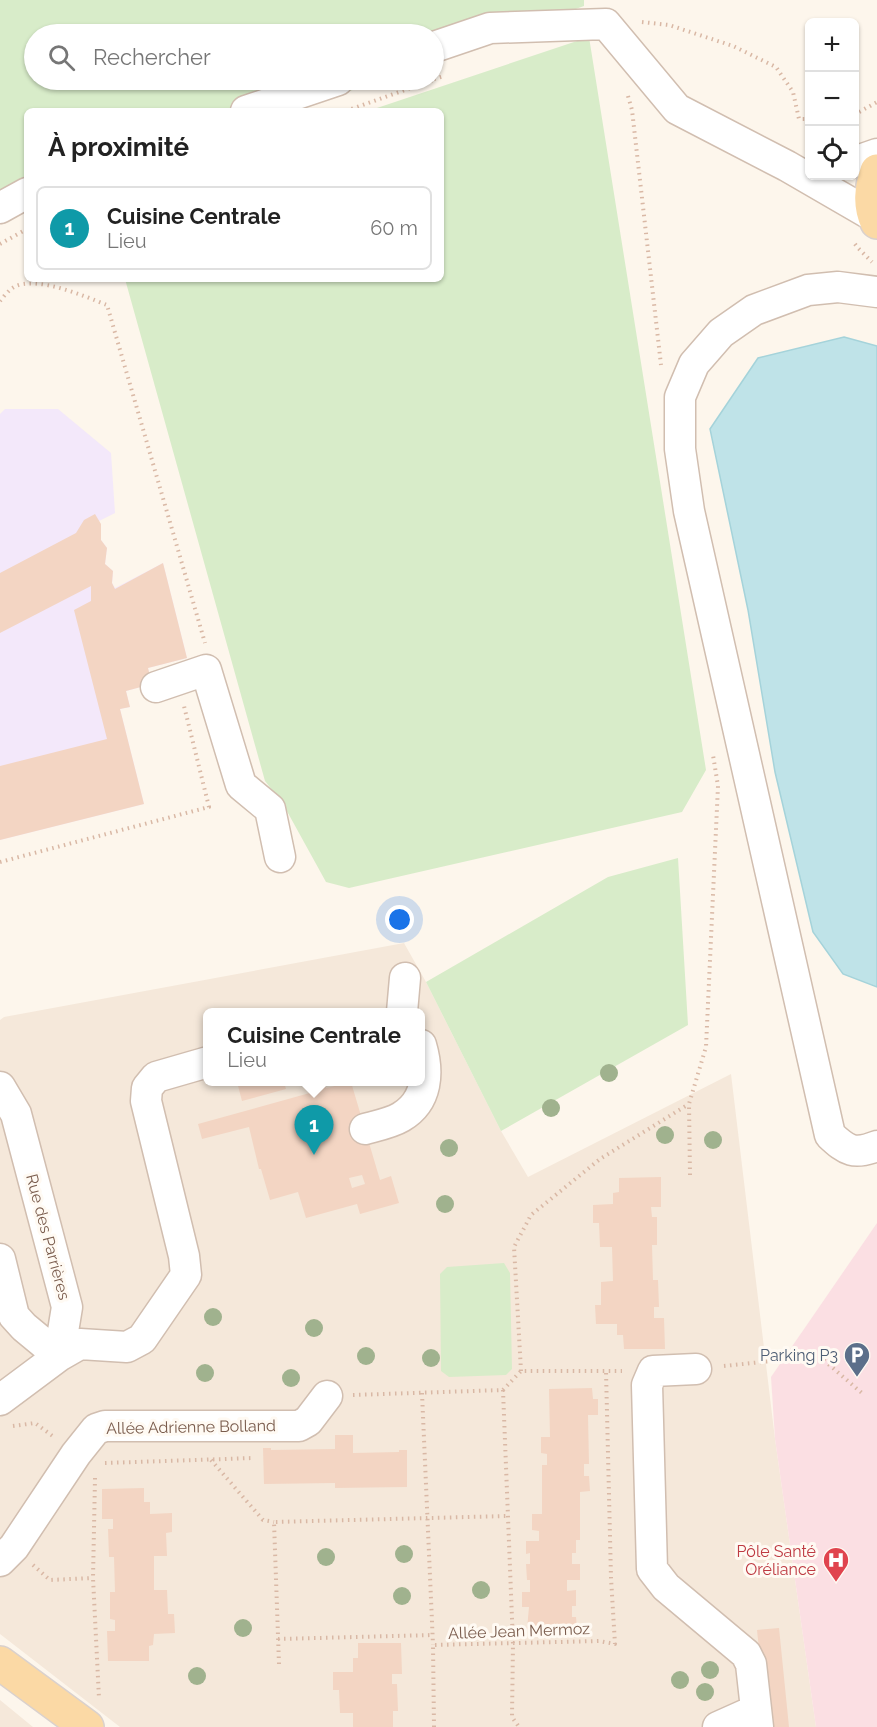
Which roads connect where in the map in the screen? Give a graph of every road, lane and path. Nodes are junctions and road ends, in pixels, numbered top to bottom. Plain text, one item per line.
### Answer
1 (606, 24) junction
2 (444, 44) edge
3 (308, 90) edge
4 (405, 90) edge
5 (877, 102) edge
6 (255, 108) edge
7 (354, 108) edge
8 (632, 110) dead end
9 (859, 113) edge
10 (805, 119) edge
11 (877, 154) edge
12 (859, 161) edge
13 (798, 166) edge
14 (877, 171) edge
15 (24, 195) edge
16 (0, 208) edge
17 (876, 220) edge
18 (24, 231) edge
19 (0, 244) edge
20 (877, 292) edge
21 (0, 301) edge
22 (662, 368) dead end
23 (166, 683) junction
24 (712, 750) dead end
25 (280, 857) dead end
26 (0, 862) edge
27 (405, 978) dead end
28 (402, 1008) edge
29 (203, 1063) edge
30 (425, 1063) edge
31 (0, 1087) edge
32 (689, 1104) junction
33 (365, 1129) dead end
34 (877, 1146) edge
35 (690, 1175) dead end
36 (0, 1259) edge
37 (59, 1356) junction
38 (696, 1369) joint
39 (521, 1371) junction
40 (606, 1371) junction
41 (653, 1371) junction
42 (503, 1390) junction
43 (422, 1392) junction
44 (863, 1394) dead end
45 (327, 1396) joint
46 (0, 1400) edge
47 (211, 1459) dead end
48 (95, 1474) dead end
49 (507, 1516) junction
50 (427, 1518) junction
51 (274, 1522) junction
52 (7, 1554) edge
53 (93, 1578) junction
54 (433, 1635) junction
55 (278, 1639) junction
56 (513, 1644) junction
57 (433, 1645) junction
58 (0, 1663) edge
59 (279, 1664) dead end
60 (92, 1717) edge
61 (757, 1719) edge
62 (434, 1727) edge
63 (519, 1727) edge
64 (718, 1727) edge

1 - 2 street
1 - 10 path
1 - 13 street
3 - 6 street
4 - 7 path
5 - 9 path
8 - 22 path
11 - 12 street
13 - 17 street
14 - 17 main road
15 - 16 street
18 - 19 path
20 - 34 street
21 - 23 path
23 - 25 street
23 - 26 path
24 - 32 path
27 - 28 street
29 - 37 street
30 - 33 street
31 - 37 street, Rue des Parrières
32 - 35 path
32 - 39 path
36 - 37 street
37 - 46 street
38 - 41 street
38 - 44 path
39 - 40 path
39 - 42 path
40 - 41 path
40 - 56 path, Allée Jean Mermoz
41 - 61 street
42 - 43 path
42 - 49 path
43 - 45 path
43 - 50 path
45 - 52 street, Allée Adrienne Bolland
47 - 51 path
48 - 53 path
49 - 50 path
49 - 56 path
50 - 51 path
50 - 54 path
51 - 55 path
52 - 53 path
53 - 60 path
54 - 55 path
54 - 57 path
55 - 59 path
56 - 57 path, Allée Jean Mermoz
56 - 63 path
57 - 62 path, Allée Jean Mermoz
58 - 60 main road
61 - 64 street

